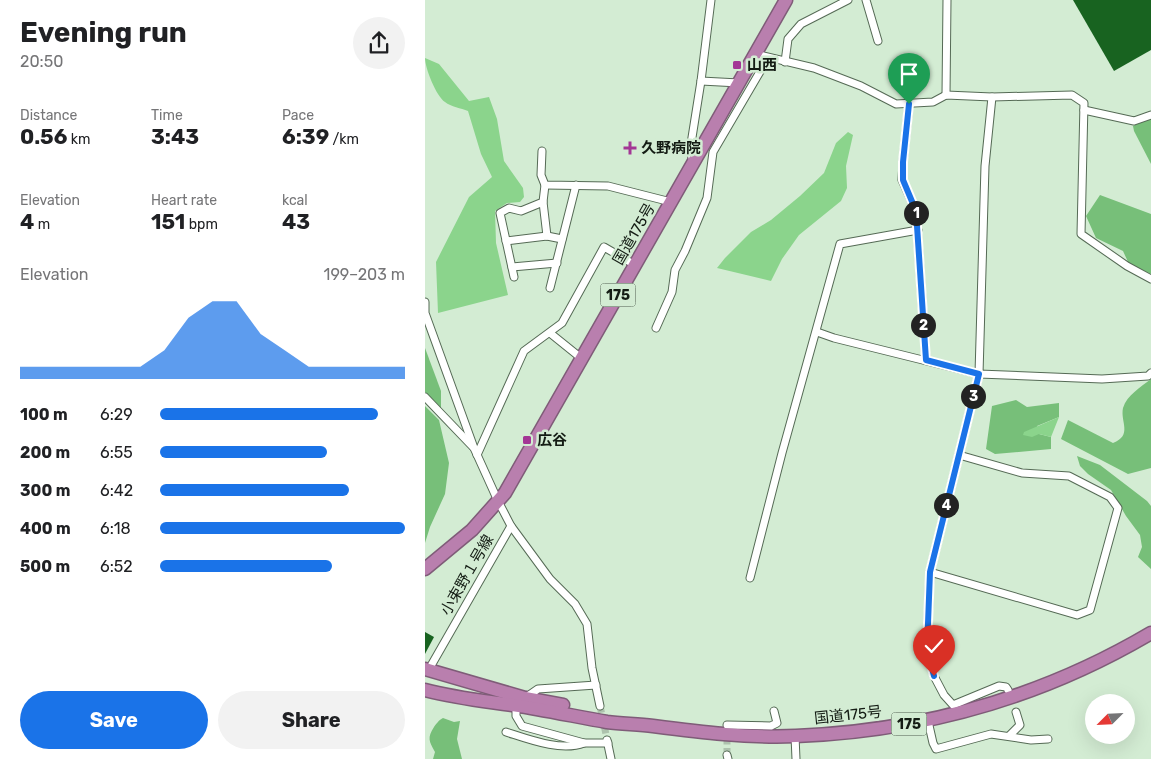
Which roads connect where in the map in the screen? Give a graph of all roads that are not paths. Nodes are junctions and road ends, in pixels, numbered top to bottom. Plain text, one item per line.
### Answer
1 (711, 0) edge
2 (786, 0) edge
3 (848, 0) edge
4 (866, 0) edge
5 (947, 0) edge
6 (878, 40) dead end
7 (755, 54) junction
8 (768, 58) junction
9 (785, 62) junction
10 (701, 81) junction
11 (739, 83) junction
12 (946, 96) junction
13 (992, 97) junction
14 (909, 104) junction
15 (1084, 110) junction
16 (1151, 115) edge
17 (542, 151) dead end
18 (693, 161) junction
19 (545, 185) junction
20 (576, 185) junction
21 (543, 202) junction
22 (671, 202) junction
23 (918, 230) junction
24 (547, 236) junction
25 (562, 240) junction
26 (506, 241) junction
27 (557, 263) junction
28 (635, 265) junction
29 (512, 267) junction
30 (514, 277) dead end
31 (1151, 279) edge
32 (550, 288) dead end
33 (425, 302) edge
34 (656, 328) dead end
35 (817, 332) junction
36 (550, 334) junction
37 (581, 358) junction
38 (926, 360) junction
39 (1151, 373) edge
40 (979, 374) junction
41 (425, 397) edge
42 (476, 452) junction
43 (959, 455) junction
44 (498, 501) junction
45 (511, 526) junction
46 (425, 569) edge
47 (930, 572) junction
48 (750, 578) dead end
49 (1151, 633) edge
50 (428, 667) edge
51 (596, 685) junction
52 (425, 690) edge
53 (1008, 690) dead end
54 (520, 701) junction
55 (600, 706) tunnel mouth
56 (954, 710) junction
57 (774, 711) dead end
58 (1016, 712) dead end
59 (928, 721) junction
60 (727, 725) dead end
61 (505, 732) dead end
62 (795, 736) junction
63 (1009, 736) junction
64 (1048, 740) dead end
65 (585, 743) junction
66 (611, 759) edge
67 (796, 759) edge

1 - 10 street
2 - 7 highway, 国道175号 / 175
3 - 9 street
4 - 6 street
5 - 12 street
7 - 8 street
7 - 11 highway, 国道175号 / 175
8 - 9 street
8 - 34 street
9 - 14 street
10 - 11 street
10 - 18 street
11 - 18 highway, 国道175号 / 175
12 - 13 street
12 - 14 street
13 - 15 street
13 - 40 street
14 - 23 street
15 - 16 street
15 - 31 street
17 - 19 street
18 - 22 highway, 国道175号 / 175
19 - 20 street
19 - 21 street
20 - 22 street
20 - 25 street
21 - 24 street
21 - 26 street
22 - 28 highway, 国道175号 / 175
23 - 35 street
23 - 38 street
24 - 25 street
24 - 26 street
25 - 27 street
26 - 29 street
27 - 29 street
27 - 32 street
28 - 36 street
28 - 37 highway, 国道175号 / 175
29 - 30 street
33 - 42 street
35 - 38 street
35 - 48 street
36 - 37 street
36 - 42 street
37 - 44 highway, 国道175号 / 175
38 - 40 street
39 - 40 street
40 - 43 street
41 - 42 street
42 - 44 street
43 - 47 street
43 - 47 street
44 - 45 street
44 - 46 highway, 国道175号 / 175
45 - 50 street, 小束野１号線
45 - 51 street
47 - 56 street
49 - 56 highway, 国道175号 / 175
50 - 54 highway, 国道175号 / 175
51 - 54 street
51 - 55 street
52 - 54 highway, 国道175号 / 175
53 - 56 street
54 - 62 highway, 国道175号 / 175
54 - 65 street
56 - 59 highway, 国道175号 / 175
57 - 60 street
58 - 63 street
59 - 62 highway, 国道175号 / 175
59 - 63 street
61 - 65 street
62 - 67 street
63 - 64 street
65 - 66 street

